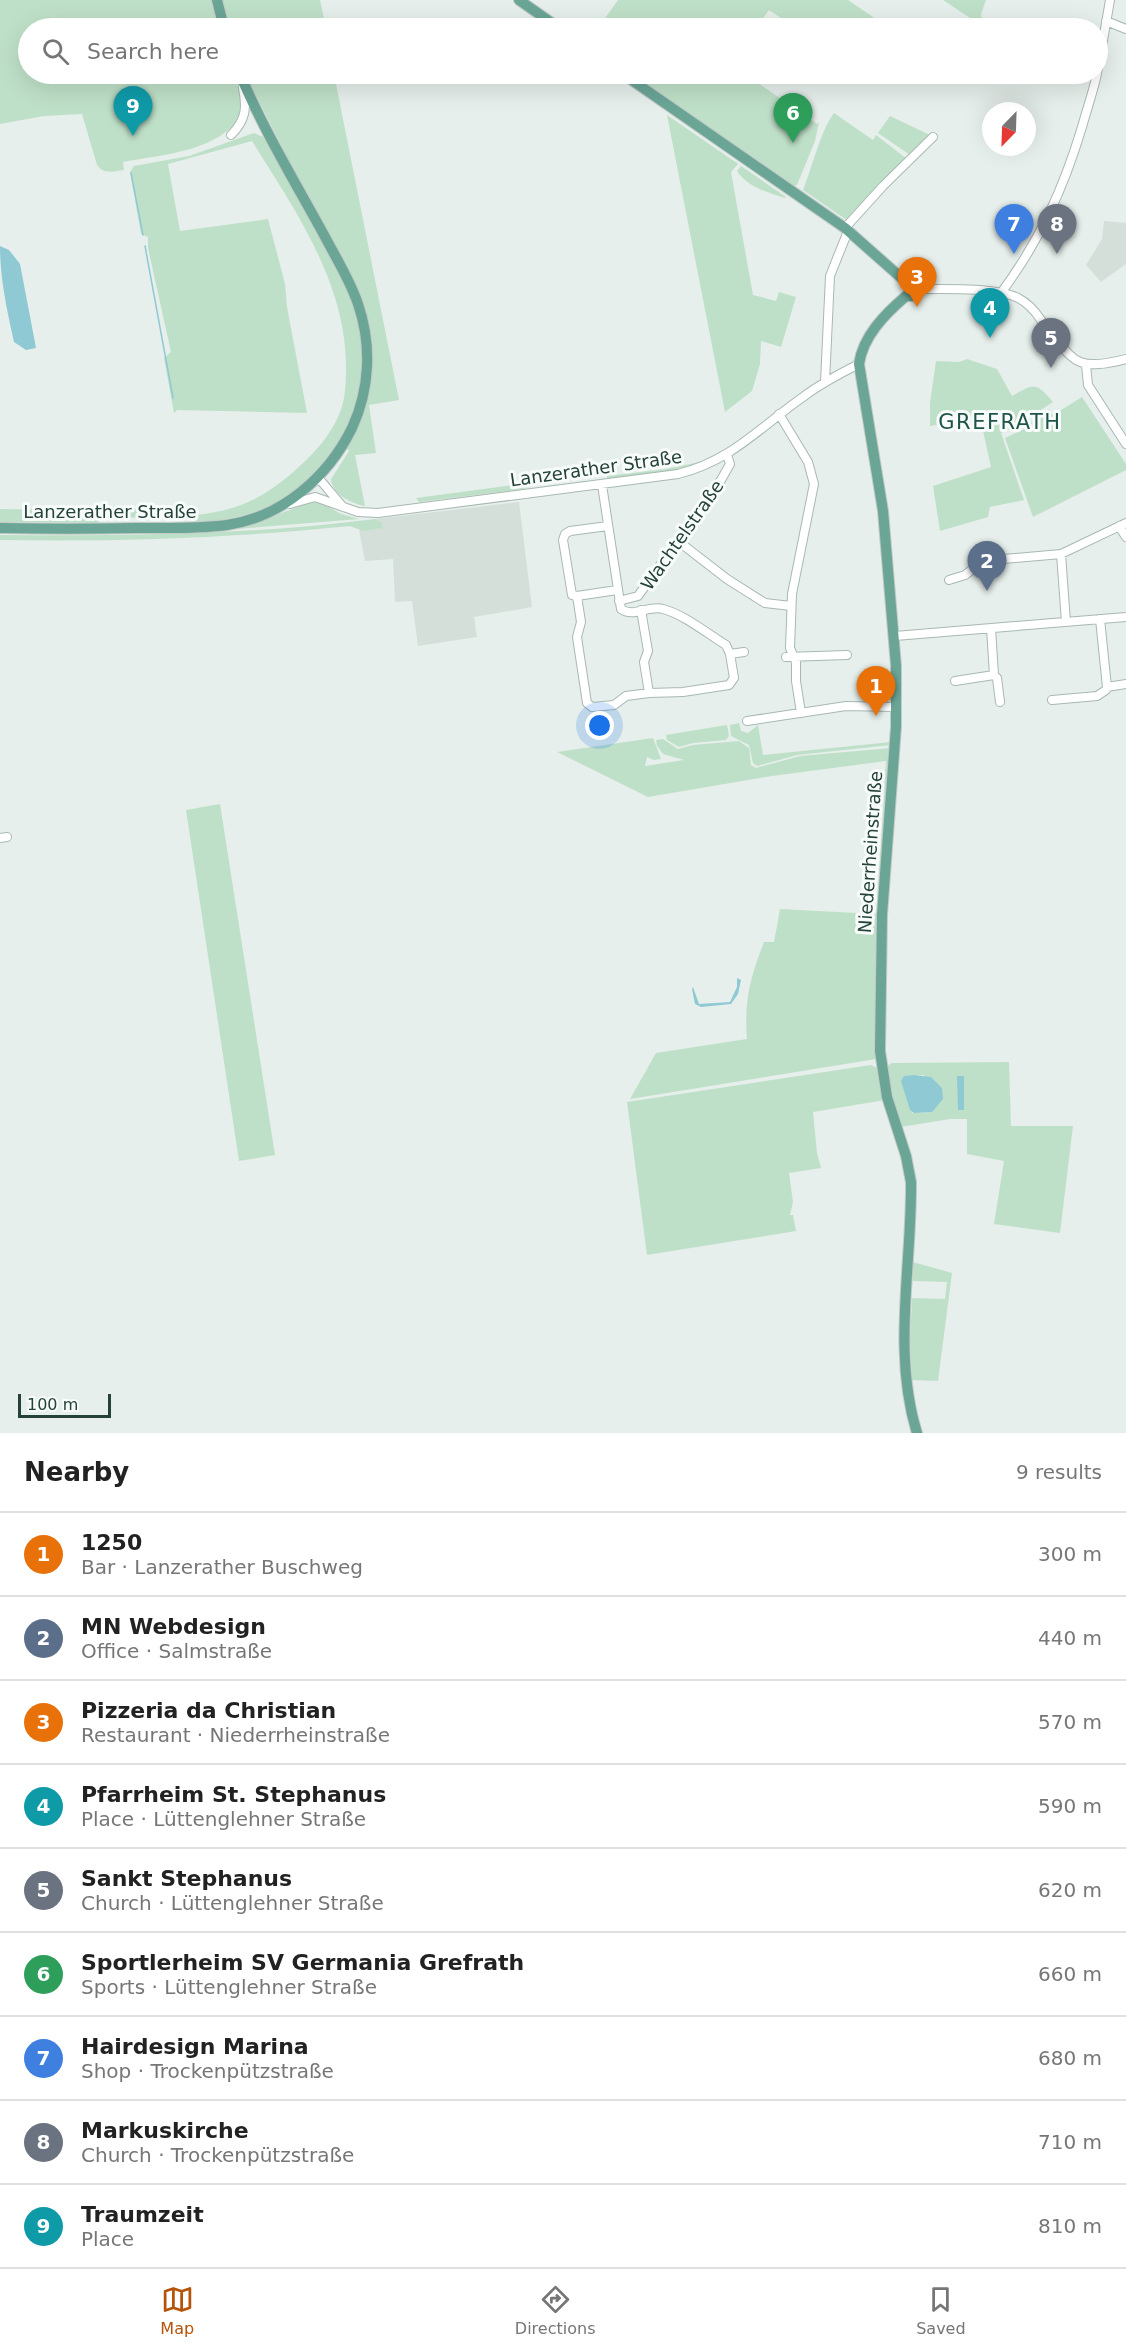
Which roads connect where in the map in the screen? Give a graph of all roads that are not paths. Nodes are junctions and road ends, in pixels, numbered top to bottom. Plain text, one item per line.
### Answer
1 (217, 0) edge
2 (519, 0) edge
3 (1110, 0) edge
4 (222, 18) edge
5 (545, 18) edge
6 (1107, 18) edge
7 (1108, 22) edge
8 (1126, 30) edge
9 (242, 84) edge
10 (245, 84) edge
11 (638, 84) edge
12 (1093, 84) edge
13 (231, 135) dead end
14 (933, 137) dead end
15 (846, 230) junction
16 (906, 282) junction
17 (917, 289) junction
18 (1000, 293) junction
19 (906, 296) junction
20 (1126, 358) edge
21 (859, 364) junction
22 (1086, 365) junction
23 (825, 382) junction
24 (779, 414) junction
25 (1126, 444) edge
26 (727, 455) junction
27 (315, 480) junction
28 (602, 485) junction
29 (328, 501) junction
30 (343, 508) junction
31 (275, 509) junction
32 (1123, 525) edge
33 (608, 526) junction
34 (0, 528) edge
35 (1126, 537) edge
36 (678, 542) junction
37 (1061, 554) junction
38 (949, 580) dead end
39 (617, 590) junction
40 (577, 596) junction
41 (619, 601) junction
42 (791, 606) junction
43 (641, 610) junction
44 (1126, 617) edge
45 (1100, 619) junction
46 (1066, 621) junction
47 (991, 628) junction
48 (895, 636) junction
49 (744, 652) dead end
50 (730, 654) junction
51 (847, 655) dead end
52 (790, 656) junction
53 (994, 675) junction
54 (955, 681) dead end
55 (1126, 684) edge
56 (1107, 687) junction
57 (649, 693) junction
58 (1052, 700) dead end
59 (1000, 702) dead end
60 (896, 707) junction
61 (801, 713) junction
62 (747, 721) dead end
63 (915, 1428) edge

1 - 4 main road
2 - 5 main road
3 - 6 street
7 - 8 street
9 - 13 street
10 - 27 main road, Lanzerather Straße
11 - 15 main road
12 - 18 street
14 - 15 street
15 - 16 main road
15 - 23 street
16 - 17 main road
16 - 19 main road
17 - 18 street
17 - 19 main road
18 - 22 street
19 - 21 main road, Niederrheinstraße
20 - 22 street
21 - 23 street, Lanzerather Straße
21 - 48 main road, Niederrheinstraße
22 - 25 street
23 - 24 street, Lanzerather Straße
24 - 26 street, Lanzerather Straße
24 - 42 street
26 - 28 street, Lanzerather Straße
26 - 36 street, Wachtelstraße
27 - 29 street
27 - 30 street
27 - 31 main road, Lanzerather Straße
28 - 30 street, Lanzerather Straße
28 - 33 street, Wachtelstraße
29 - 30 street, Lanzerather Straße
29 - 31 street
31 - 34 main road, Lanzerather Straße
32 - 35 street
32 - 37 street
33 - 39 street, Wachtelstraße
33 - 40 street
36 - 41 street, Wachtelstraße
36 - 42 street
37 - 38 street
37 - 46 street
39 - 40 street
39 - 41 street, Wachtelstraße
40 - 57 street
41 - 43 street, Wachtelstraße
42 - 52 street
43 - 50 street, Wachtelstraße
43 - 57 street
44 - 45 street
45 - 46 street
45 - 56 street
46 - 47 street
47 - 48 street
47 - 53 street
48 - 60 main road, Niederrheinstraße
49 - 50 street
50 - 57 street
51 - 52 street
52 - 61 street
53 - 54 street
53 - 59 street
55 - 56 street
56 - 58 street
60 - 61 street
60 - 63 main road, Niederrheinstraße
61 - 62 street

